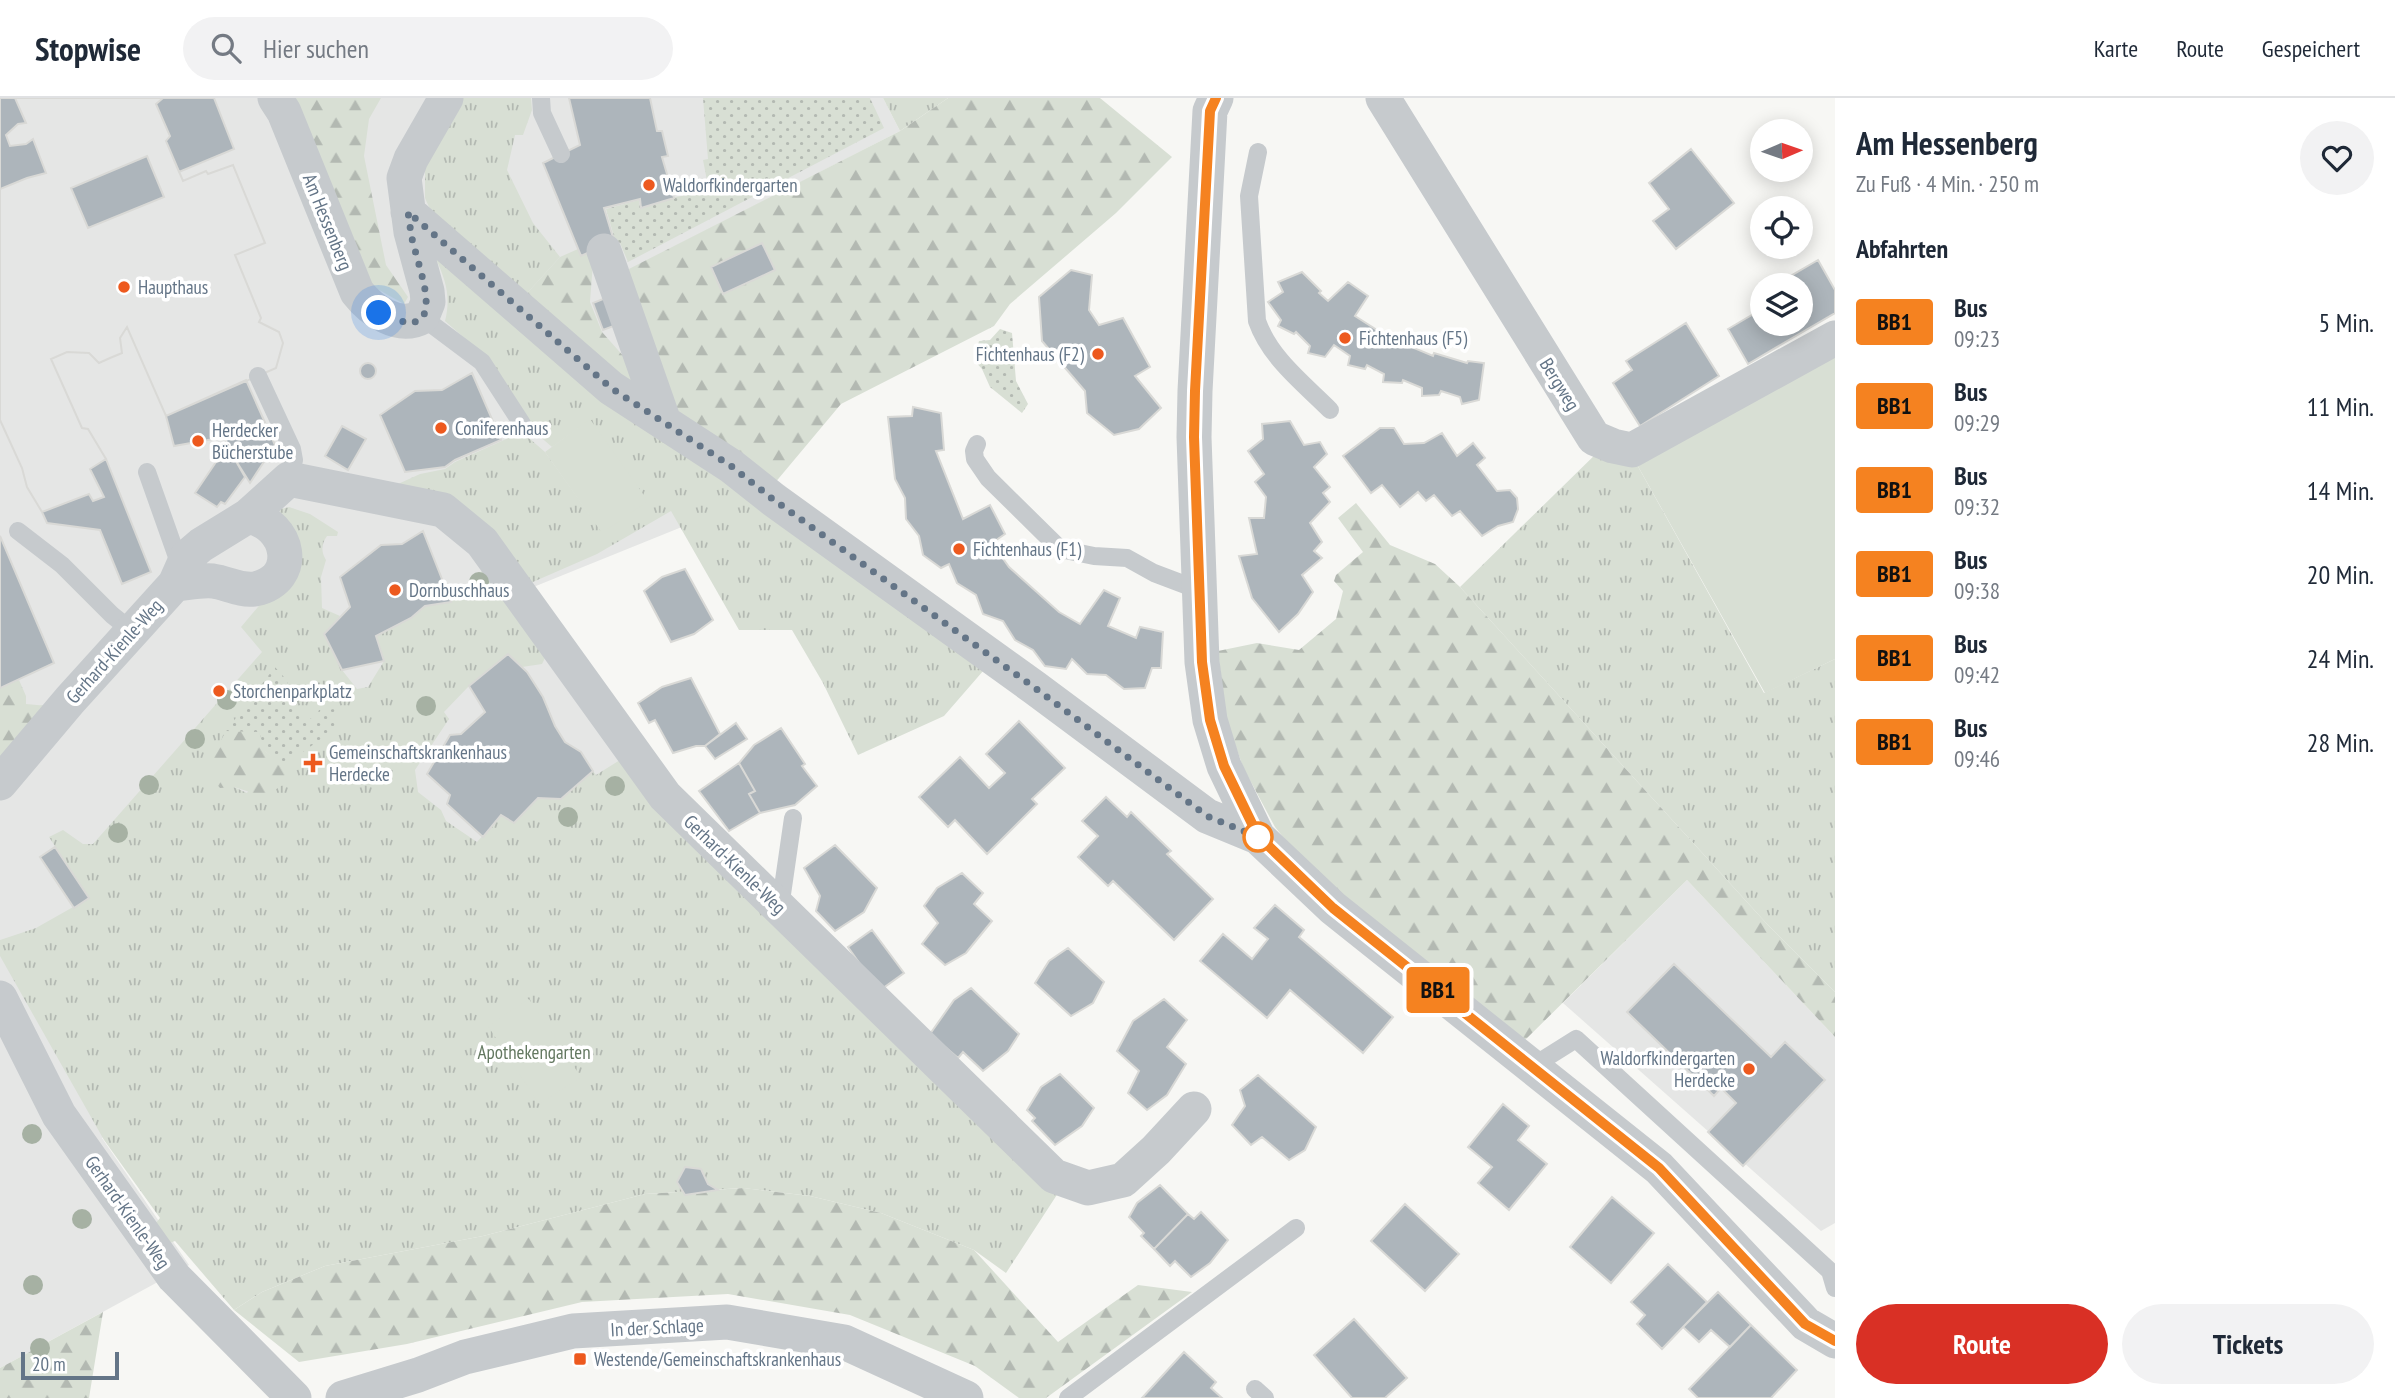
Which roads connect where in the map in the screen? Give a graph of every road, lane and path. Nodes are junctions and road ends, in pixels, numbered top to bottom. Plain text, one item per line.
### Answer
1 (275, 98) edge
2 (446, 98) edge
3 (541, 98) edge
4 (1383, 98) edge
5 (1221, 102) edge
6 (1258, 152) dead end
7 (561, 154) dead end
8 (408, 212) junction
9 (604, 251) dead end
10 (422, 317) junction
11 (1835, 338) edge
12 (258, 376) dead end
13 (1331, 410) dead end
14 (664, 422) junction
15 (522, 424) dead end
16 (977, 444) dead end
17 (147, 472) dead end
18 (289, 479) junction
19 (330, 514) dead end
20 (248, 516) junction
21 (18, 531) dead end
22 (186, 578) junction
23 (1199, 590) junction
24 (132, 631) junction
25 (0, 783) edge
26 (793, 818) dead end
27 (1258, 836) junction
28 (780, 908) junction
29 (0, 998) edge
30 (1533, 1066) junction
31 (1194, 1109) dead end
32 (1296, 1228) dead end
33 (1835, 1288) edge
34 (1835, 1341) edge
35 (357, 1396) edge
36 (294, 1398) edge
37 (966, 1398) edge
38 (1068, 1398) edge

1 - 10 street, Am Hessenberg
2 - 8 street
3 - 7 lane
4 - 11 street, Bergweg
5 - 23 street
6 - 13 lane
8 - 10 street
8 - 14 street
9 - 14 street
10 - 15 lane
12 - 18 lane
14 - 27 street
16 - 23 lane
17 - 22 lane
18 - 19 street
18 - 20 street, Gerhard-Kienle-Weg
18 - 28 street, Gerhard-Kienle-Weg
20 - 22 street, Gerhard-Kienle-Weg
20 - 22 street
21 - 24 lane
22 - 24 street, Gerhard-Kienle-Weg
23 - 27 street
24 - 25 street, Gerhard-Kienle-Weg
26 - 28 lane
27 - 30 street
28 - 31 street, Gerhard-Kienle-Weg
29 - 36 street, Gerhard-Kienle-Weg
30 - 33 lane
30 - 34 street
32 - 38 lane
35 - 37 street, In der Schlage

